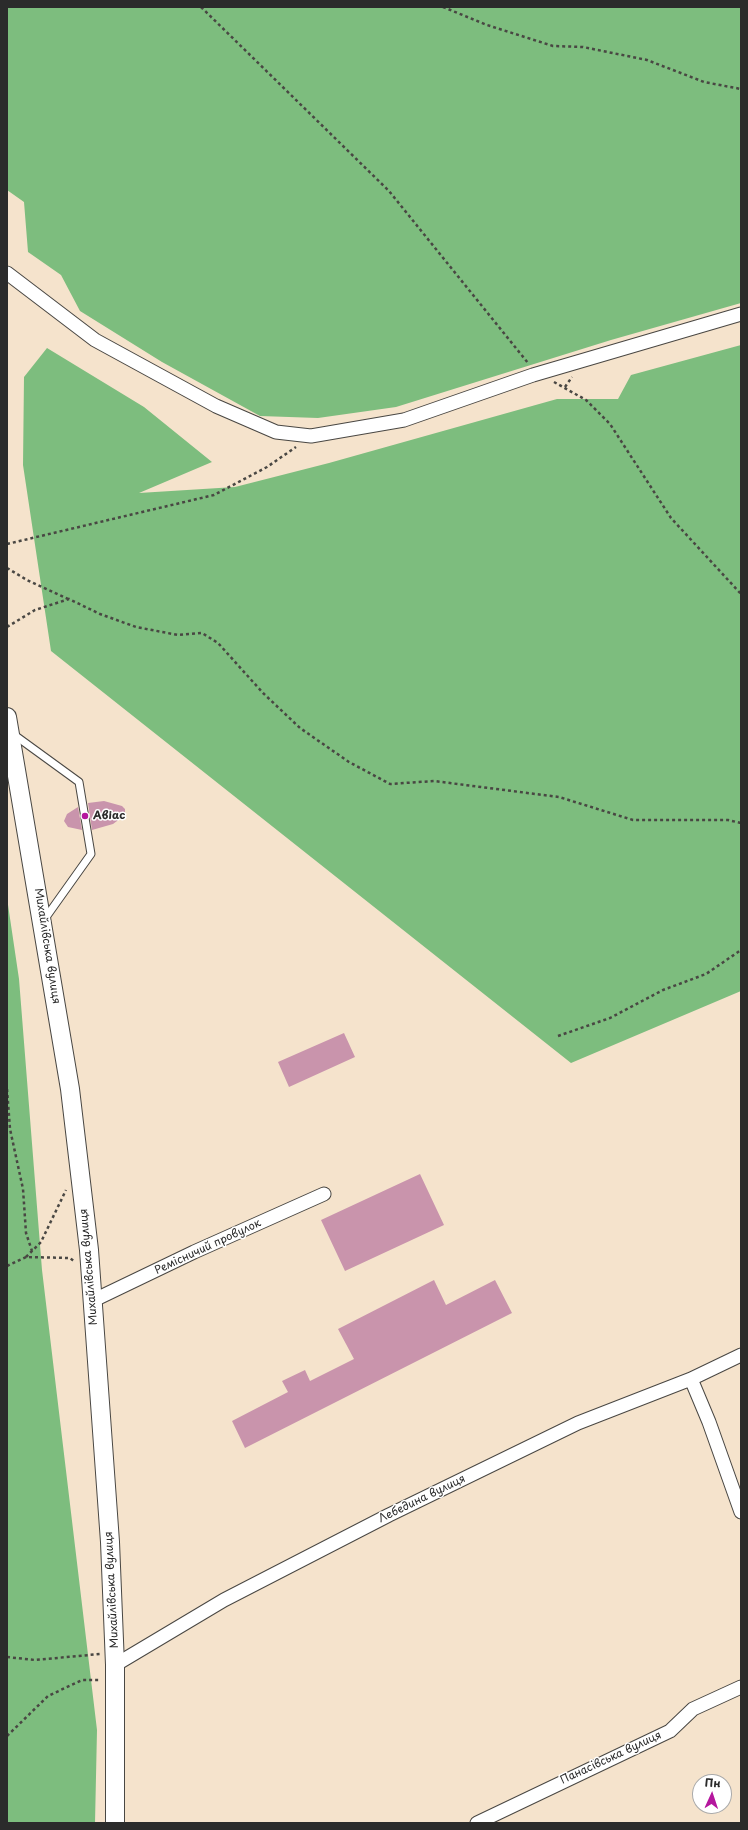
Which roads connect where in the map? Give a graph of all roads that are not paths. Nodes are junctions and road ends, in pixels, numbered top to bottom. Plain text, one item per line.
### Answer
1 (7, 273) edge
2 (741, 314) edge
3 (8, 724) edge
4 (43, 922) junction
5 (324, 1194) dead end
6 (92, 1301) junction
7 (741, 1355) edge
8 (691, 1379) junction
9 (741, 1512) edge
10 (114, 1666) junction
11 (741, 1687) edge
12 (115, 1823) edge
13 (477, 1823) edge

1 - 2 street
3 - 4 main road, Михайлівська вулиця
3 - 4 lane
4 - 6 main road, Михайлівська вулиця
5 - 6 street, Ремісничий провулок
6 - 10 main road, Михайлівська вулиця
7 - 8 street, Лебедина вулиця
8 - 9 street
8 - 10 street, Лебедина вулиця
10 - 12 main road, Михайлівська вулиця
11 - 13 street, Панасівська вулиця

